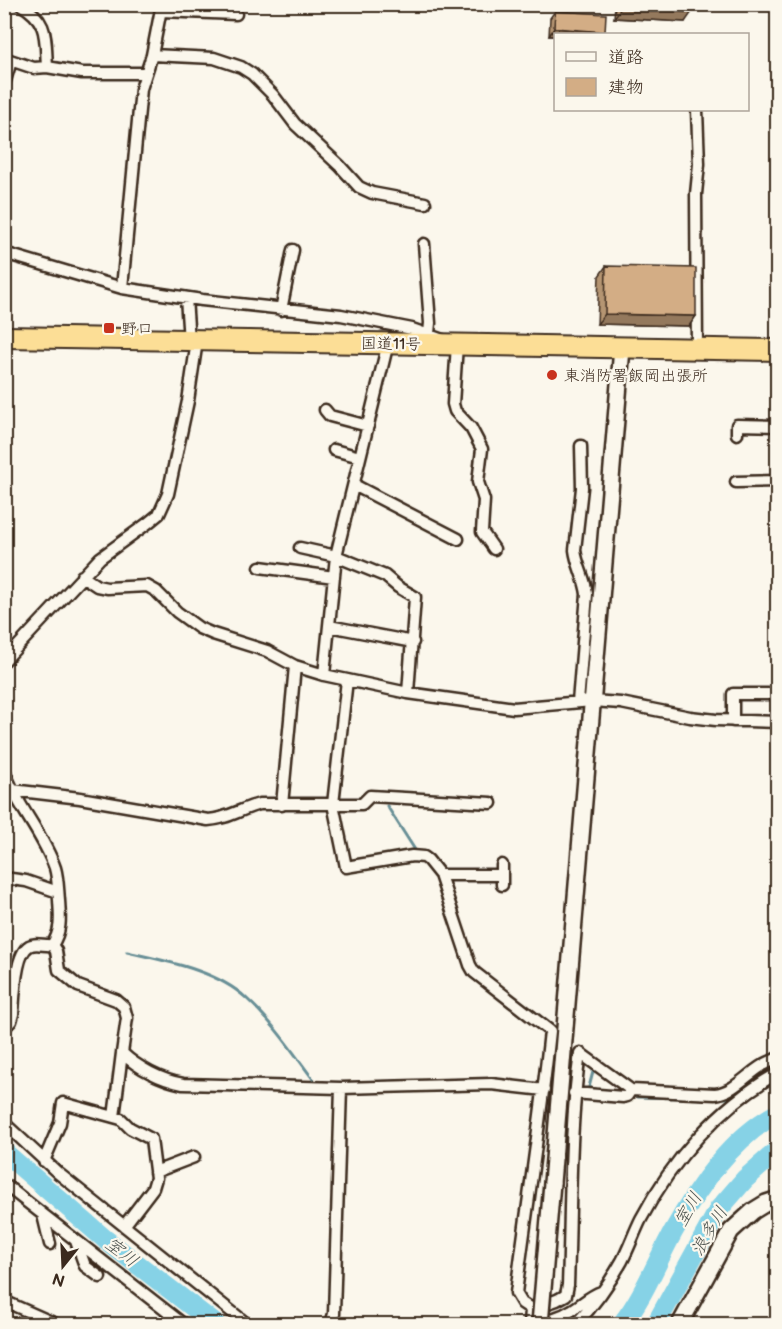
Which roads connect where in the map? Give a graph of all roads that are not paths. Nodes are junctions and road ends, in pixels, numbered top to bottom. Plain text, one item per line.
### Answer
1 (20, 4) edge
2 (31, 8) edge
3 (161, 8) edge
4 (236, 14) dead end
5 (152, 55) junction
6 (8, 59) edge
7 (47, 67) junction
8 (146, 72) junction
9 (4, 84) edge
10 (697, 111) edge
11 (425, 203) dead end
12 (424, 244) dead end
13 (293, 250) dead end
14 (4, 253) edge
15 (122, 288) junction
16 (186, 298) junction
17 (281, 310) junction
18 (429, 333) junction
19 (4, 337) edge
20 (193, 341) junction
21 (388, 343) junction
22 (457, 345) junction
23 (622, 348) junction
24 (698, 349) junction
25 (777, 350) edge
26 (325, 410) dead end
27 (368, 426) junction
28 (777, 426) edge
29 (737, 434) dead end
30 (581, 446) dead end
31 (334, 450) dead end
32 (360, 457) junction
33 (736, 482) dead end
34 (777, 482) edge
35 (354, 484) junction
36 (459, 539) dead end
37 (300, 548) dead end
38 (494, 549) dead end
39 (336, 556) junction
40 (260, 567) dead end
41 (82, 576) junction
42 (334, 577) junction
43 (329, 626) junction
44 (413, 642) junction
45 (4, 662) edge
46 (295, 666) junction
47 (324, 675) junction
48 (347, 680) junction
49 (408, 693) junction
50 (777, 694) edge
51 (585, 701) junction
52 (733, 721) junction
53 (777, 722) edge
54 (4, 769) edge
55 (12, 790) junction
56 (490, 803) dead end
57 (333, 804) junction
58 (282, 805) junction
59 (440, 875) junction
60 (502, 875) dead end
61 (4, 878) edge
62 (58, 892) junction
63 (52, 945) junction
64 (4, 1029) edge
65 (122, 1053) junction
66 (777, 1058) edge
67 (546, 1070) junction
68 (569, 1072) junction
69 (777, 1072) edge
70 (340, 1088) junction
71 (544, 1090) junction
72 (631, 1090) junction
73 (574, 1093) junction
74 (114, 1117) junction
75 (4, 1123) edge
76 (194, 1158) dead end
77 (44, 1161) junction
78 (155, 1172) junction
79 (4, 1184) edge
80 (777, 1199) edge
81 (43, 1215) junction
82 (124, 1226) junction
83 (76, 1241) junction
84 (50, 1244) dead end
85 (100, 1277) dead end
86 (602, 1292) junction
87 (4, 1301) edge
88 (531, 1309) junction
89 (56, 1324) edge
90 (183, 1324) edge
91 (247, 1324) edge
92 (331, 1324) edge
93 (532, 1324) edge
94 (576, 1324) edge
95 (680, 1324) edge

1 - 2 street
2 - 7 street
3 - 4 street
3 - 5 street
5 - 8 street
5 - 11 street
6 - 7 street
6 - 9 street
7 - 8 street
8 - 15 street
10 - 24 street
12 - 18 street
13 - 17 street
14 - 15 street
15 - 16 street
16 - 17 street
16 - 20 street
17 - 18 street
18 - 22 street
19 - 20 highway, 国道11号
20 - 21 highway, 国道11号
20 - 41 street
21 - 22 highway, 国道11号
21 - 27 street
22 - 23 highway, 国道11号
22 - 38 street
23 - 24 highway, 国道11号
23 - 51 street
24 - 25 highway, 国道11号
26 - 27 street
27 - 32 street
28 - 29 street
30 - 51 street
31 - 32 street
32 - 35 street
33 - 34 street
35 - 36 street
35 - 39 street
37 - 39 street
39 - 42 street
39 - 44 street
40 - 42 street
41 - 45 street
41 - 46 street
42 - 43 street
43 - 44 street
43 - 47 street
44 - 49 street
46 - 47 street
46 - 58 street
47 - 48 street
48 - 49 street
48 - 57 street
49 - 51 street
50 - 52 street
51 - 52 street
51 - 68 street
52 - 53 street
54 - 55 street
55 - 58 street
55 - 62 street
56 - 57 street
57 - 58 street
57 - 59 street
59 - 60 street
59 - 67 street
61 - 62 street
62 - 63 street
63 - 64 street
63 - 65 street
65 - 70 street
65 - 74 street
66 - 72 street
67 - 68 street
67 - 71 street
68 - 72 street
68 - 73 street
68 - 93 street, bridge
69 - 86 street
70 - 71 street
70 - 92 street
71 - 88 street
72 - 73 street
73 - 88 street
74 - 77 street
74 - 78 street
75 - 77 street
76 - 78 street
77 - 82 street
78 - 82 street
79 - 81 street
80 - 95 street
81 - 83 street
81 - 84 street
82 - 91 street
83 - 85 street
83 - 90 street
86 - 93 street
86 - 94 street
87 - 89 street
88 - 93 street

